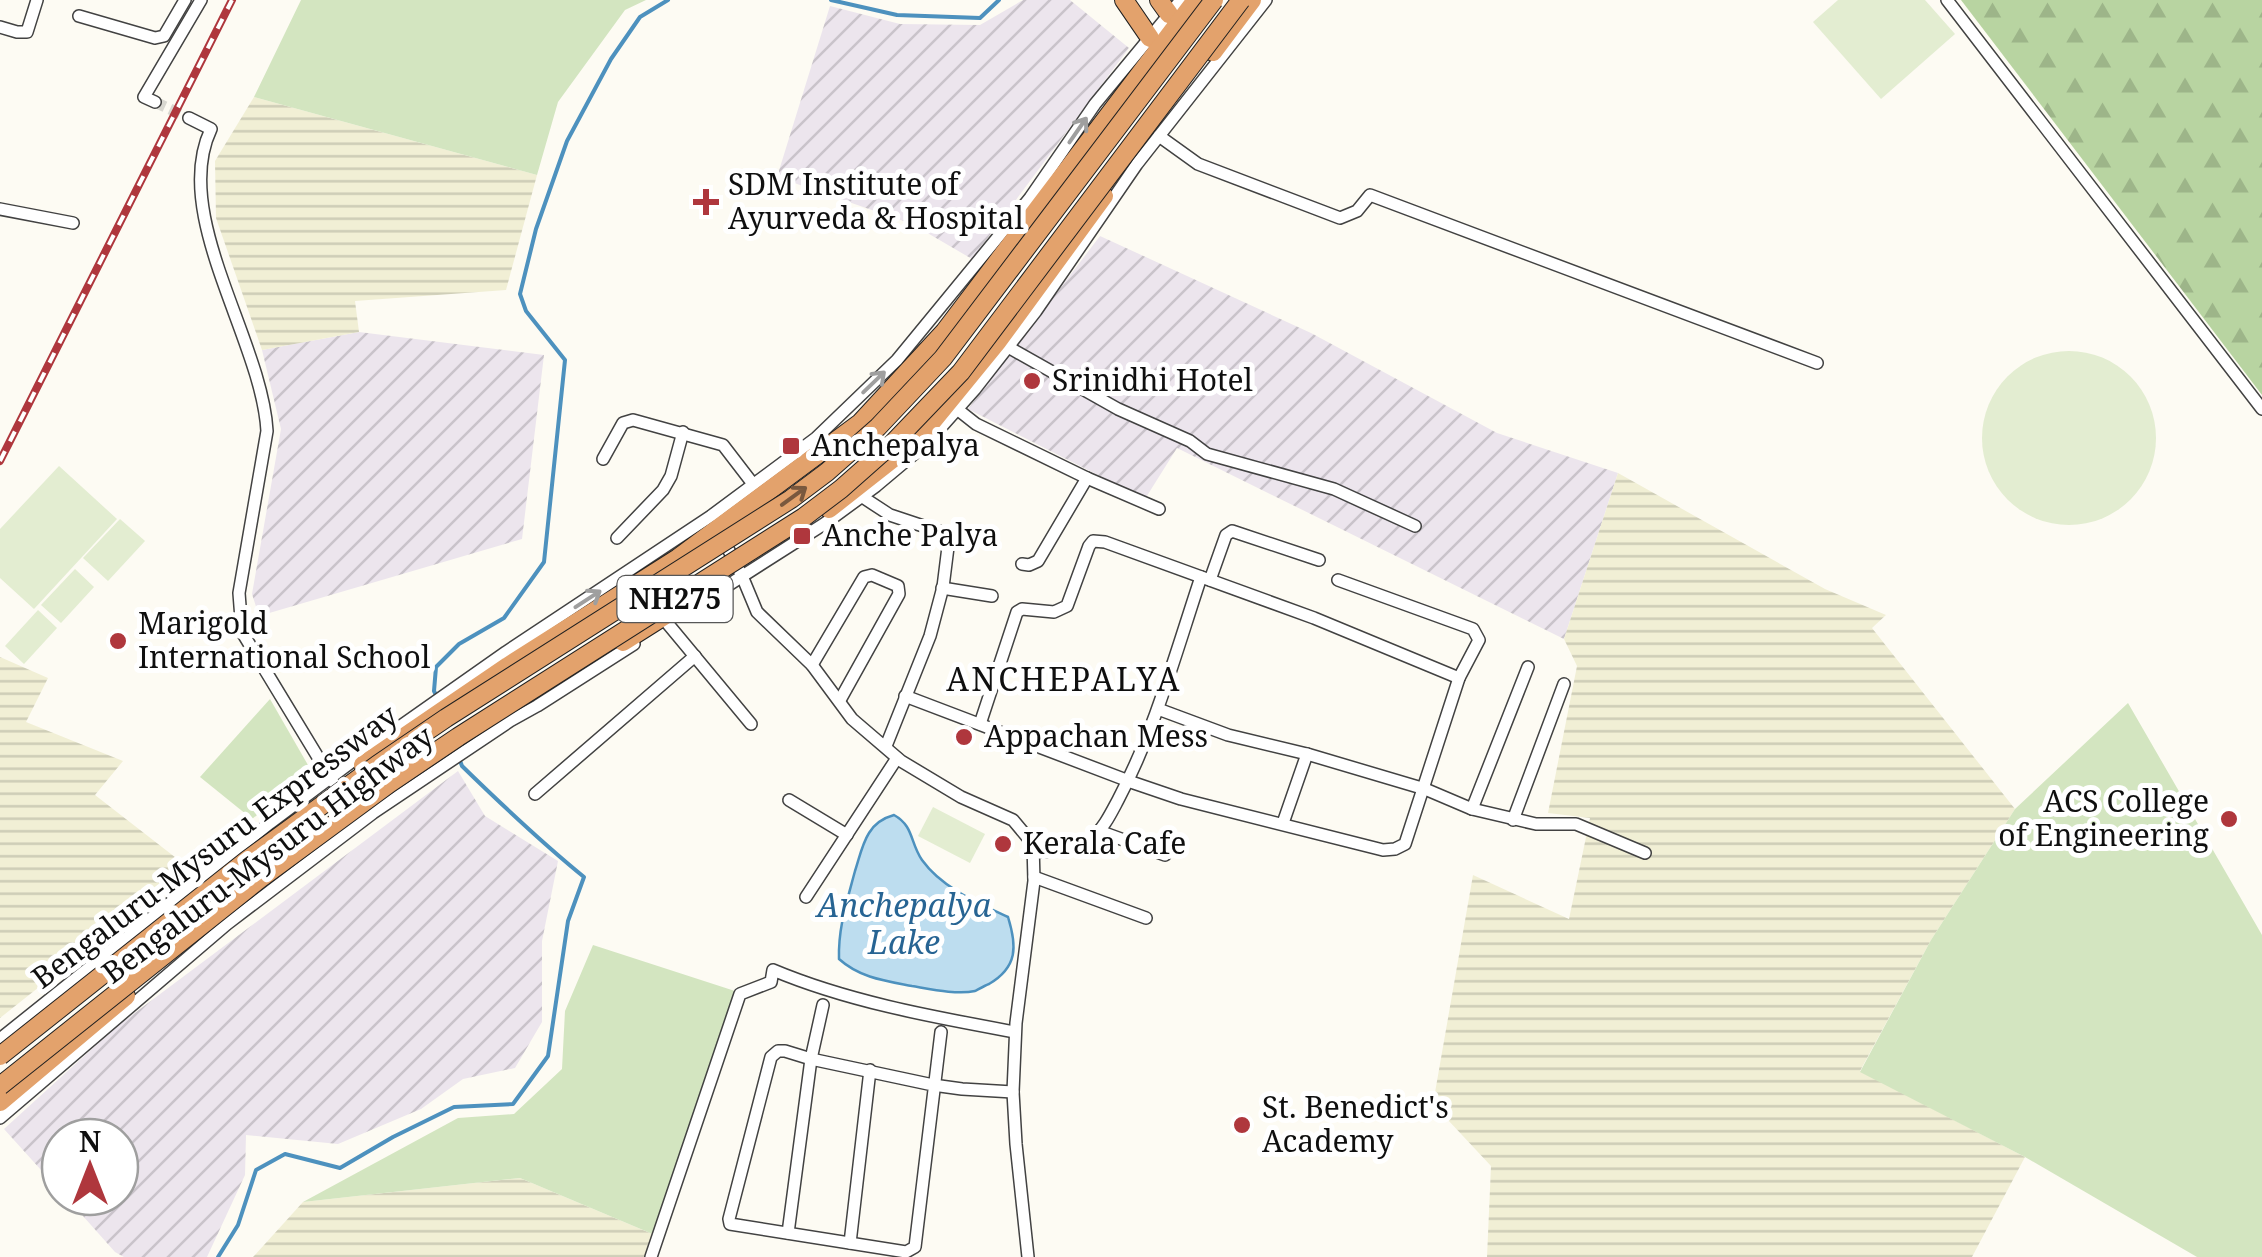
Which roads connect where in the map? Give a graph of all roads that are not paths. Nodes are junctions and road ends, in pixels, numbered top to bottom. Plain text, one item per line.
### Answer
1 (37, 0) edge
2 (185, 0) edge
3 (201, 0) edge
4 (1124, 0) edge
5 (1196, 0) edge
6 (1214, 0) edge
7 (1242, 0) edge
8 (1252, 0) edge
9 (1266, 0) edge
10 (1948, 0) edge
11 (1170, 5) edge
12 (79, 16) dead end
13 (0, 27) edge
14 (1150, 38) junction
15 (154, 102) dead end
16 (189, 118) tunnel mouth
17 (1159, 136) junction
18 (0, 209) edge
19 (73, 223) dead end
20 (1008, 347) junction
21 (1817, 363) dead end
22 (957, 409) junction
23 (2262, 409) edge
24 (683, 432) junction
25 (603, 459) dead end
26 (1087, 478) junction
27 (753, 484) junction
28 (862, 496) junction
29 (1160, 509) dead end
30 (714, 522) junction
31 (1415, 526) dead end
32 (617, 538) dead end
33 (1320, 560) dead end
34 (1022, 564) dead end
35 (740, 572) junction
36 (1205, 578) junction
37 (1338, 580) dead end
38 (942, 588) junction
39 (992, 596) dead end
40 (665, 620) junction
41 (695, 656) junction
42 (812, 665) junction
43 (1528, 667) dead end
44 (1459, 678) junction
45 (1564, 684) dead end
46 (905, 696) junction
47 (840, 700) junction
48 (1158, 709) junction
49 (751, 724) dead end
50 (980, 724) junction
51 (886, 746) junction
52 (1308, 754) junction
53 (897, 758) junction
54 (417, 777) junction
55 (1128, 781) junction
56 (333, 782) junction
57 (1424, 789) junction
58 (535, 794) dead end
59 (790, 800) dead end
60 (1472, 808) junction
61 (1513, 820) junction
62 (1282, 823) junction
63 (1100, 830) junction
64 (847, 834) junction
65 (1033, 853) junction
66 (1645, 853) dead end
67 (1165, 856) dead end
68 (1034, 876) junction
69 (806, 897) dead end
70 (1146, 918) dead end
71 (823, 1005) dead end
72 (941, 1032) dead end
73 (1015, 1032) junction
74 (0, 1039) edge
75 (0, 1048) edge
76 (0, 1056) edge
77 (811, 1058) junction
78 (870, 1070) junction
79 (934, 1085) junction
80 (0, 1086) edge
81 (1013, 1092) junction
82 (0, 1102) edge
83 (0, 1118) edge
84 (788, 1234) junction
85 (850, 1243) junction
86 (652, 1257) edge
87 (1028, 1257) edge

1 - 13 street
2 - 12 street
3 - 15 street
4 - 14 highway
5 - 30 highway, Bengaluru-Mysuru Expressway / NH275
76 -> 6 highway, Bengaluru-Mysuru Expressway / NH275, bridge
7 - 80 highway, NH275, bridge
8 - 35 highway, Bengaluru-Mysuru Highway / NH275
9 - 17 street, NH275
10 - 23 street
11 - 14 street, Bengaluru-Mysuru Expressway / NH275
27 -> 14 street, Bengaluru-Mysuru Expressway / NH275
16 - 56 street
17 - 20 street, NH275
17 - 21 street
18 - 19 street
20 - 22 street, NH275
20 - 31 street
22 - 26 street
22 - 28 street, NH275
24 - 25 street
24 - 27 street
24 - 32 street
26 - 29 street
26 - 34 street
27 - 30 street, Bengaluru-Mysuru Expressway / NH275
28 - 35 street, NH275
28 - 38 street
30 - 35 street
56 -> 30 highway, Bengaluru-Mysuru Expressway / NH275
33 - 36 street
35 - 40 highway, Bengaluru-Mysuru Highway / NH275
35 - 42 street
36 - 44 street
36 - 48 street
36 - 50 street
37 - 44 street
38 - 39 street
38 - 46 street
40 - 41 street
40 - 54 highway, Bengaluru-Mysuru Highway / NH275, bridge
41 - 49 street
41 - 58 street
42 - 47 street
42 - 47 street
43 - 60 street
44 - 57 street
45 - 61 street
46 - 50 street
46 - 51 street
47 - 51 street
48 - 52 street
48 - 55 street
50 - 55 street
51 - 53 street
52 - 57 street
52 - 62 street
53 - 64 street
53 - 65 street
54 - 82 highway, Bengaluru-Mysuru Highway / NH275
54 - 83 street, NH275
55 - 62 street
55 - 63 street
56 - 74 street, Bengaluru-Mysuru Expressway / NH275
56 - 75 highway, Bengaluru-Mysuru Expressway / NH275
57 - 60 street
57 - 62 street
59 - 64 street
60 - 61 street
61 - 66 street
63 - 65 street
63 - 67 street
64 - 69 street
65 - 68 street
68 - 70 street
68 - 73 street
71 - 77 street
72 - 79 street
73 - 81 street
73 - 86 street
77 - 78 street
77 - 84 street
77 - 84 street
78 - 79 street
78 - 85 street
79 - 81 street
79 - 85 street
81 - 87 street
84 - 85 street

